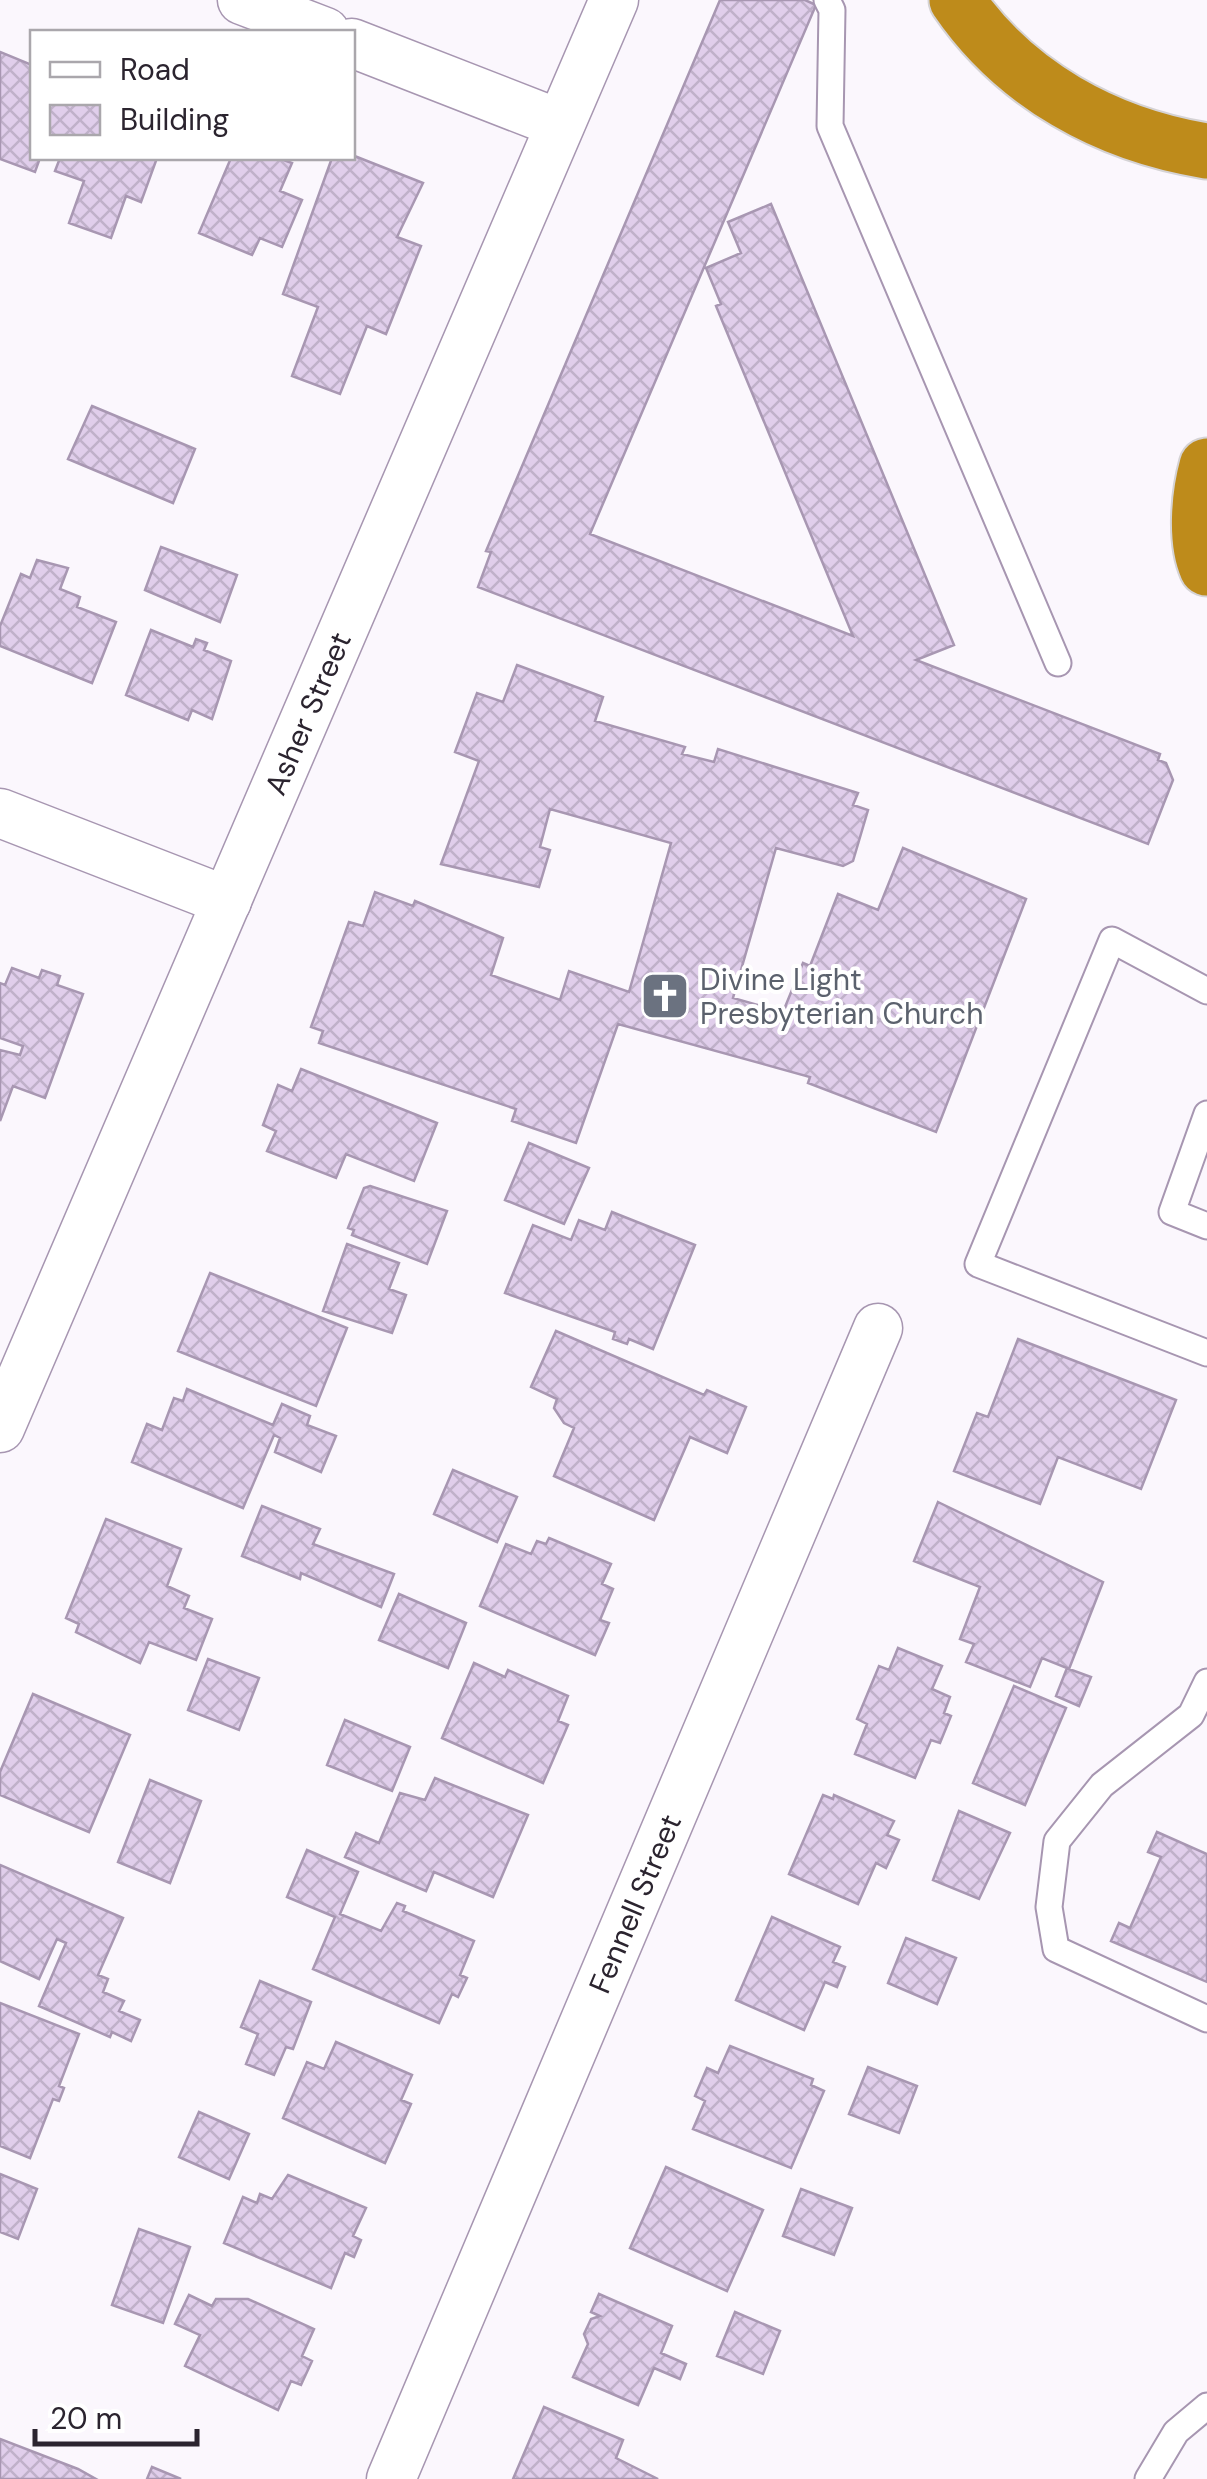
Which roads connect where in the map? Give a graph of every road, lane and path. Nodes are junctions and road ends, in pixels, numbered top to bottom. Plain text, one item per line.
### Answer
1 (242, 0) edge
2 (614, 0) edge
3 (827, 0) edge
4 (957, 0) edge
5 (320, 30) edge
6 (355, 44) edge
7 (560, 124) junction
8 (1207, 151) edge
9 (1207, 466) edge
10 (1207, 568) edge
11 (1058, 663) dead end
12 (0, 814) edge
13 (227, 901) junction
14 (1207, 991) edge
15 (1207, 1114) edge
16 (1207, 1226) edge
17 (878, 1328) dead end
18 (1207, 1353) edge
19 (0, 1428) edge
20 (1207, 1682) edge
21 (1199, 1716) edge
22 (1207, 2019) edge
23 (1207, 2406) edge
24 (391, 2479) edge
25 (1148, 2479) edge

1 - 5 street
2 - 7 street, Asher Street
3 - 11 lane
4 - 8 highway
6 - 7 street
7 - 13 street, Asher Street
9 - 10 highway
12 - 13 street
13 - 19 street, Asher Street
14 - 18 lane
15 - 16 lane
17 - 24 street, Fennell Street
20 - 21 lane
21 - 22 lane
23 - 25 lane

